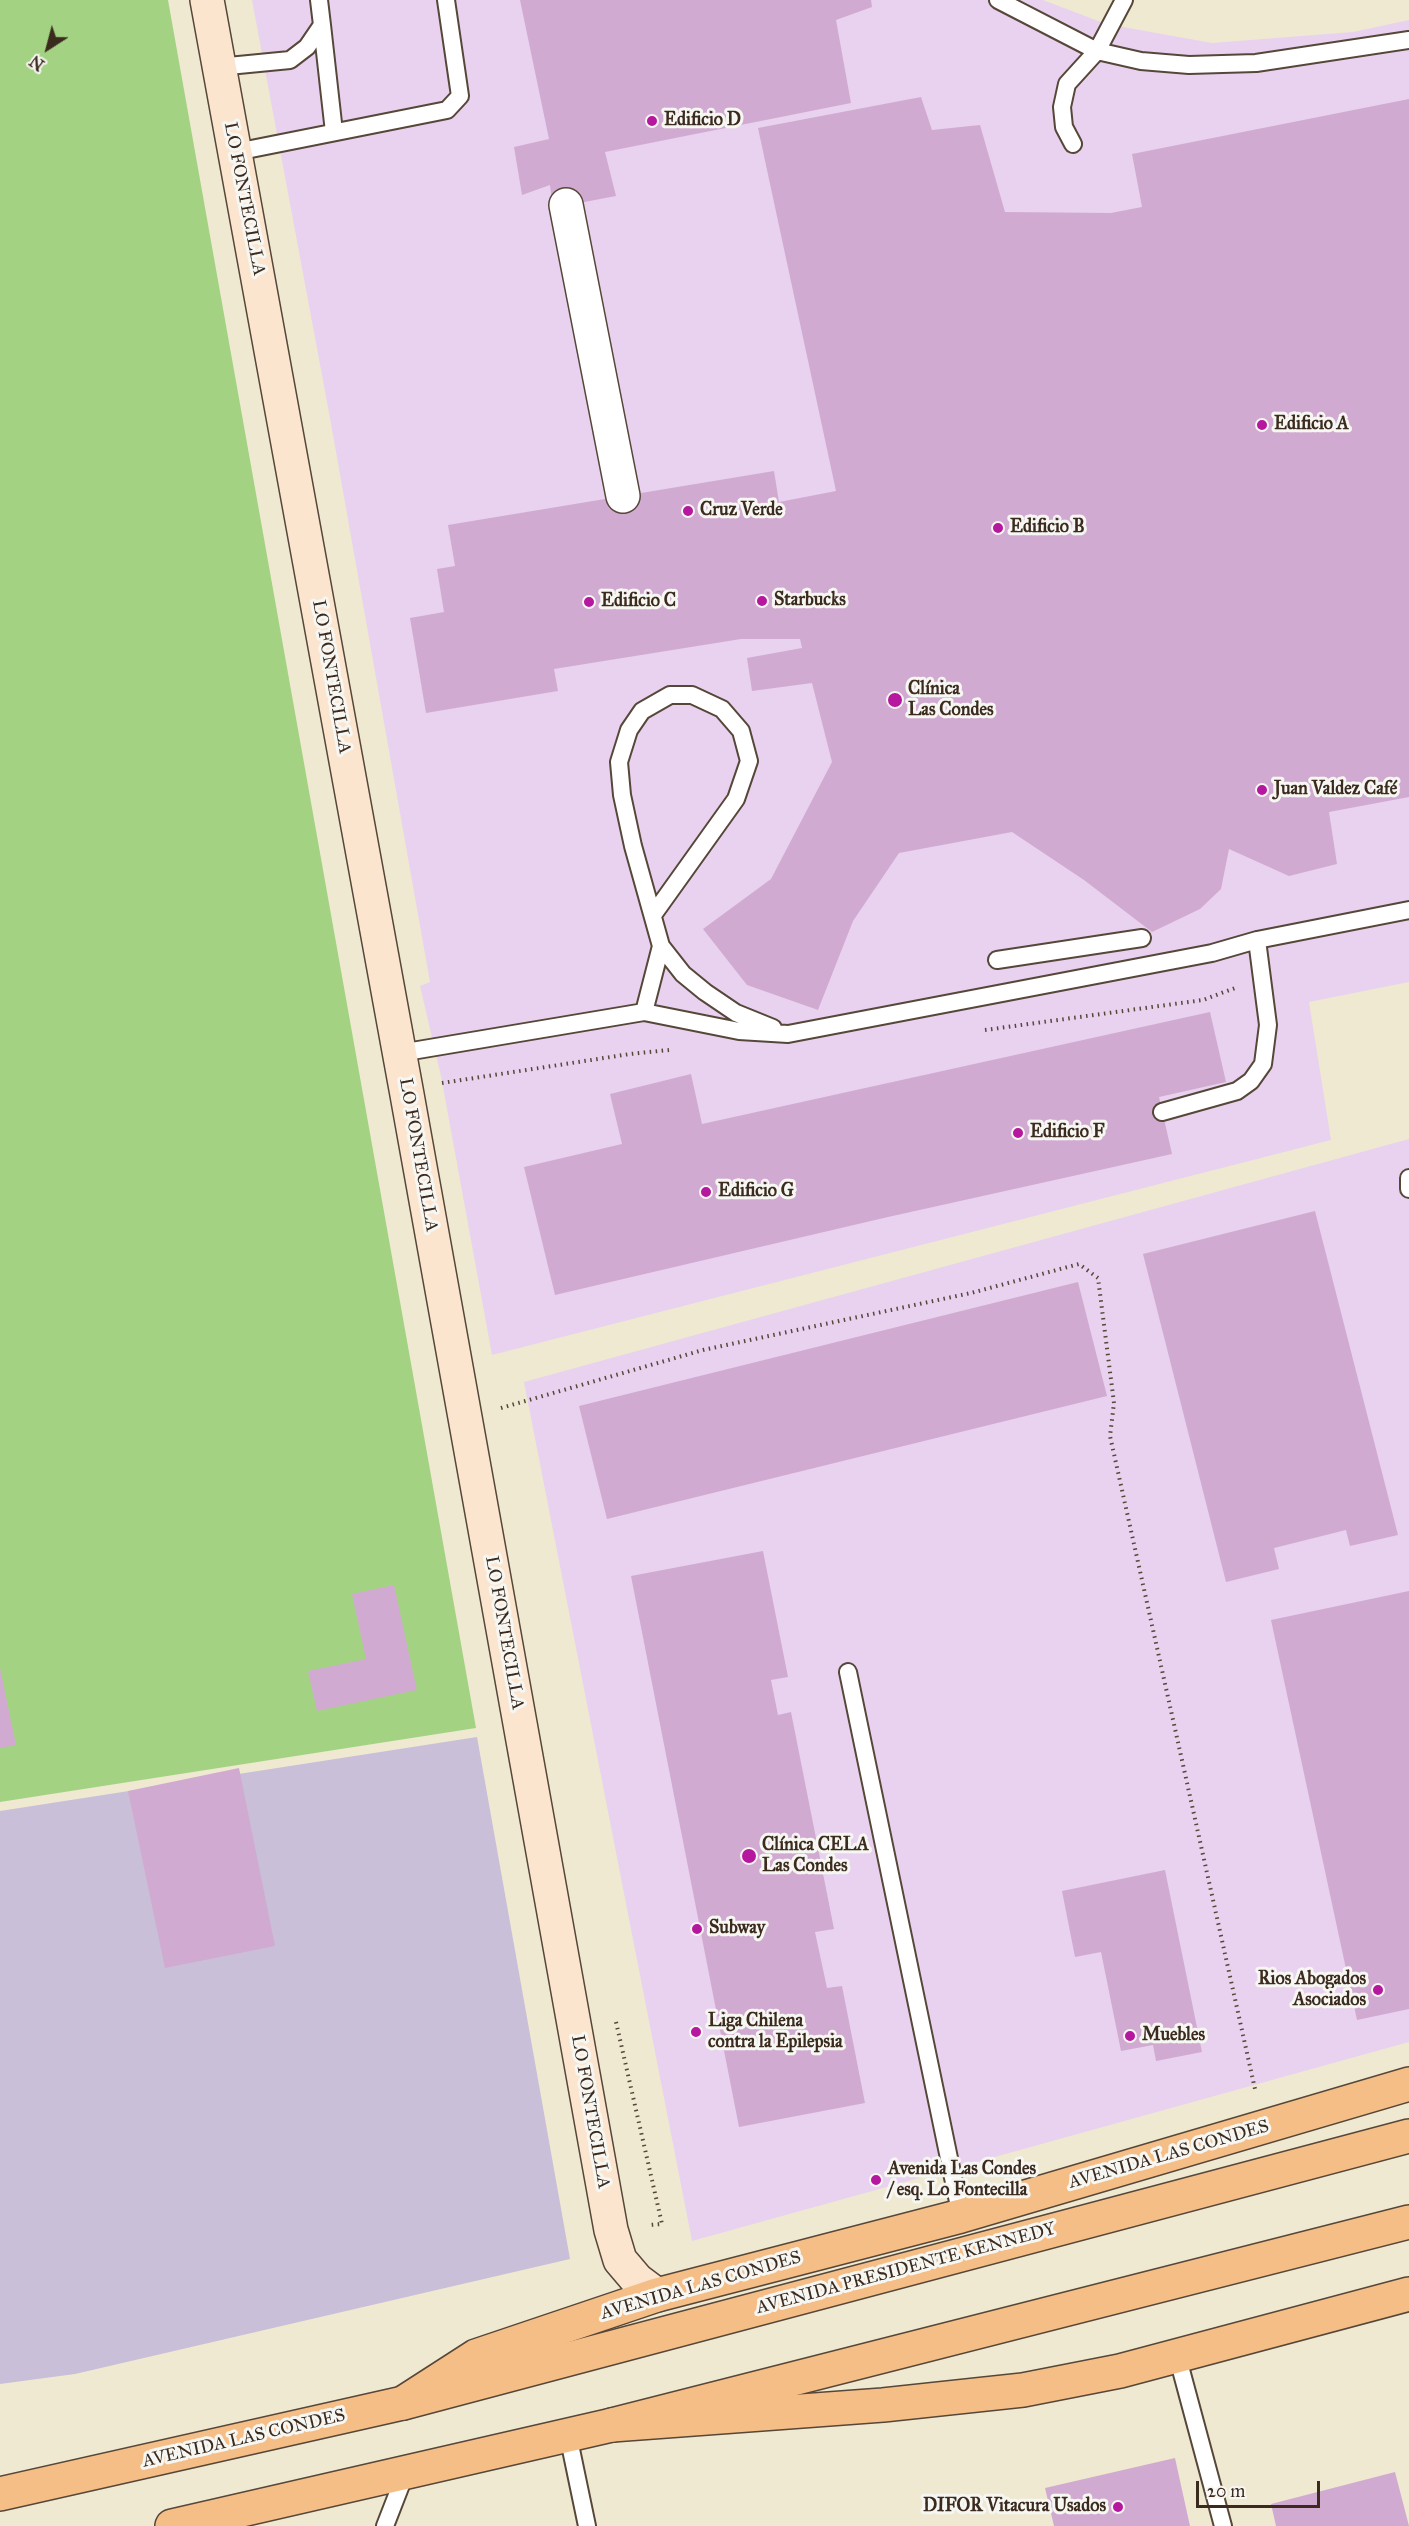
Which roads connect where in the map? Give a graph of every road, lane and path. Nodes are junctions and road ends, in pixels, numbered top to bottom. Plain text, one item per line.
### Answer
1 (207, 0) edge
2 (319, 0) edge
3 (446, 0) edge
4 (998, 0) edge
5 (1124, 0) edge
6 (322, 25) junction
7 (1409, 40) edge
8 (1097, 51) junction
9 (218, 67) junction
10 (334, 132) junction
11 (1073, 144) dead end
12 (236, 152) junction
13 (566, 205) dead end
14 (623, 496) dead end
15 (1409, 910) edge
16 (653, 915) junction
17 (1142, 938) dead end
18 (1257, 940) junction
19 (661, 946) junction
20 (997, 960) dead end
21 (644, 1012) junction
22 (788, 1034) junction
23 (400, 1053) junction
24 (1162, 1112) dead end
25 (1409, 1178) edge
26 (1409, 1189) edge
27 (465, 1418) junction
28 (848, 1672) dead end
29 (1409, 2084) edge
30 (1263, 2128) junction
31 (1409, 2136) edge
32 (961, 2216) junction
33 (1409, 2222) edge
34 (1409, 2294) edge
35 (657, 2295) junction
36 (1177, 2355) junction
37 (403, 2403) junction
38 (612, 2425) junction
39 (568, 2435) junction
40 (406, 2472) junction
41 (0, 2494) edge
42 (172, 2526) edge
43 (386, 2526) edge
44 (587, 2526) edge
45 (1223, 2526) edge

1 - 9 street, LO FONTECILLA
2 - 6 lane
3 - 10 lane
4 - 8 lane
5 - 8 lane
6 - 9 lane
6 - 10 lane
7 - 8 lane
8 - 11 lane
9 - 12 street, LO FONTECILLA
10 - 12 lane
12 - 23 street, LO FONTECILLA
13 - 14 street
15 - 18 lane
16 - 16 lane
16 - 19 lane
17 - 20 lane
18 - 22 lane
18 - 24 lane
19 - 21 lane
19 - 22 lane
21 - 22 lane
21 - 23 lane
23 - 27 street, LO FONTECILLA
25 - 26 lane
27 - 30 path
27 - 35 street, LO FONTECILLA
28 - 32 lane
29 - 30 main road, AVENIDA LAS CONDES
30 - 32 main road, AVENIDA LAS CONDES
31 - 37 main road, AVENIDA PRESIDENTE KENNEDY
32 - 35 main road, AVENIDA LAS CONDES
33 - 38 main road
34 - 36 main road
35 - 37 main road, AVENIDA LAS CONDES
36 - 38 main road
36 - 45 lane
37 - 41 main road, AVENIDA LAS CONDES
38 - 39 main road
39 - 40 main road
39 - 44 lane
40 - 42 main road
40 - 43 lane

